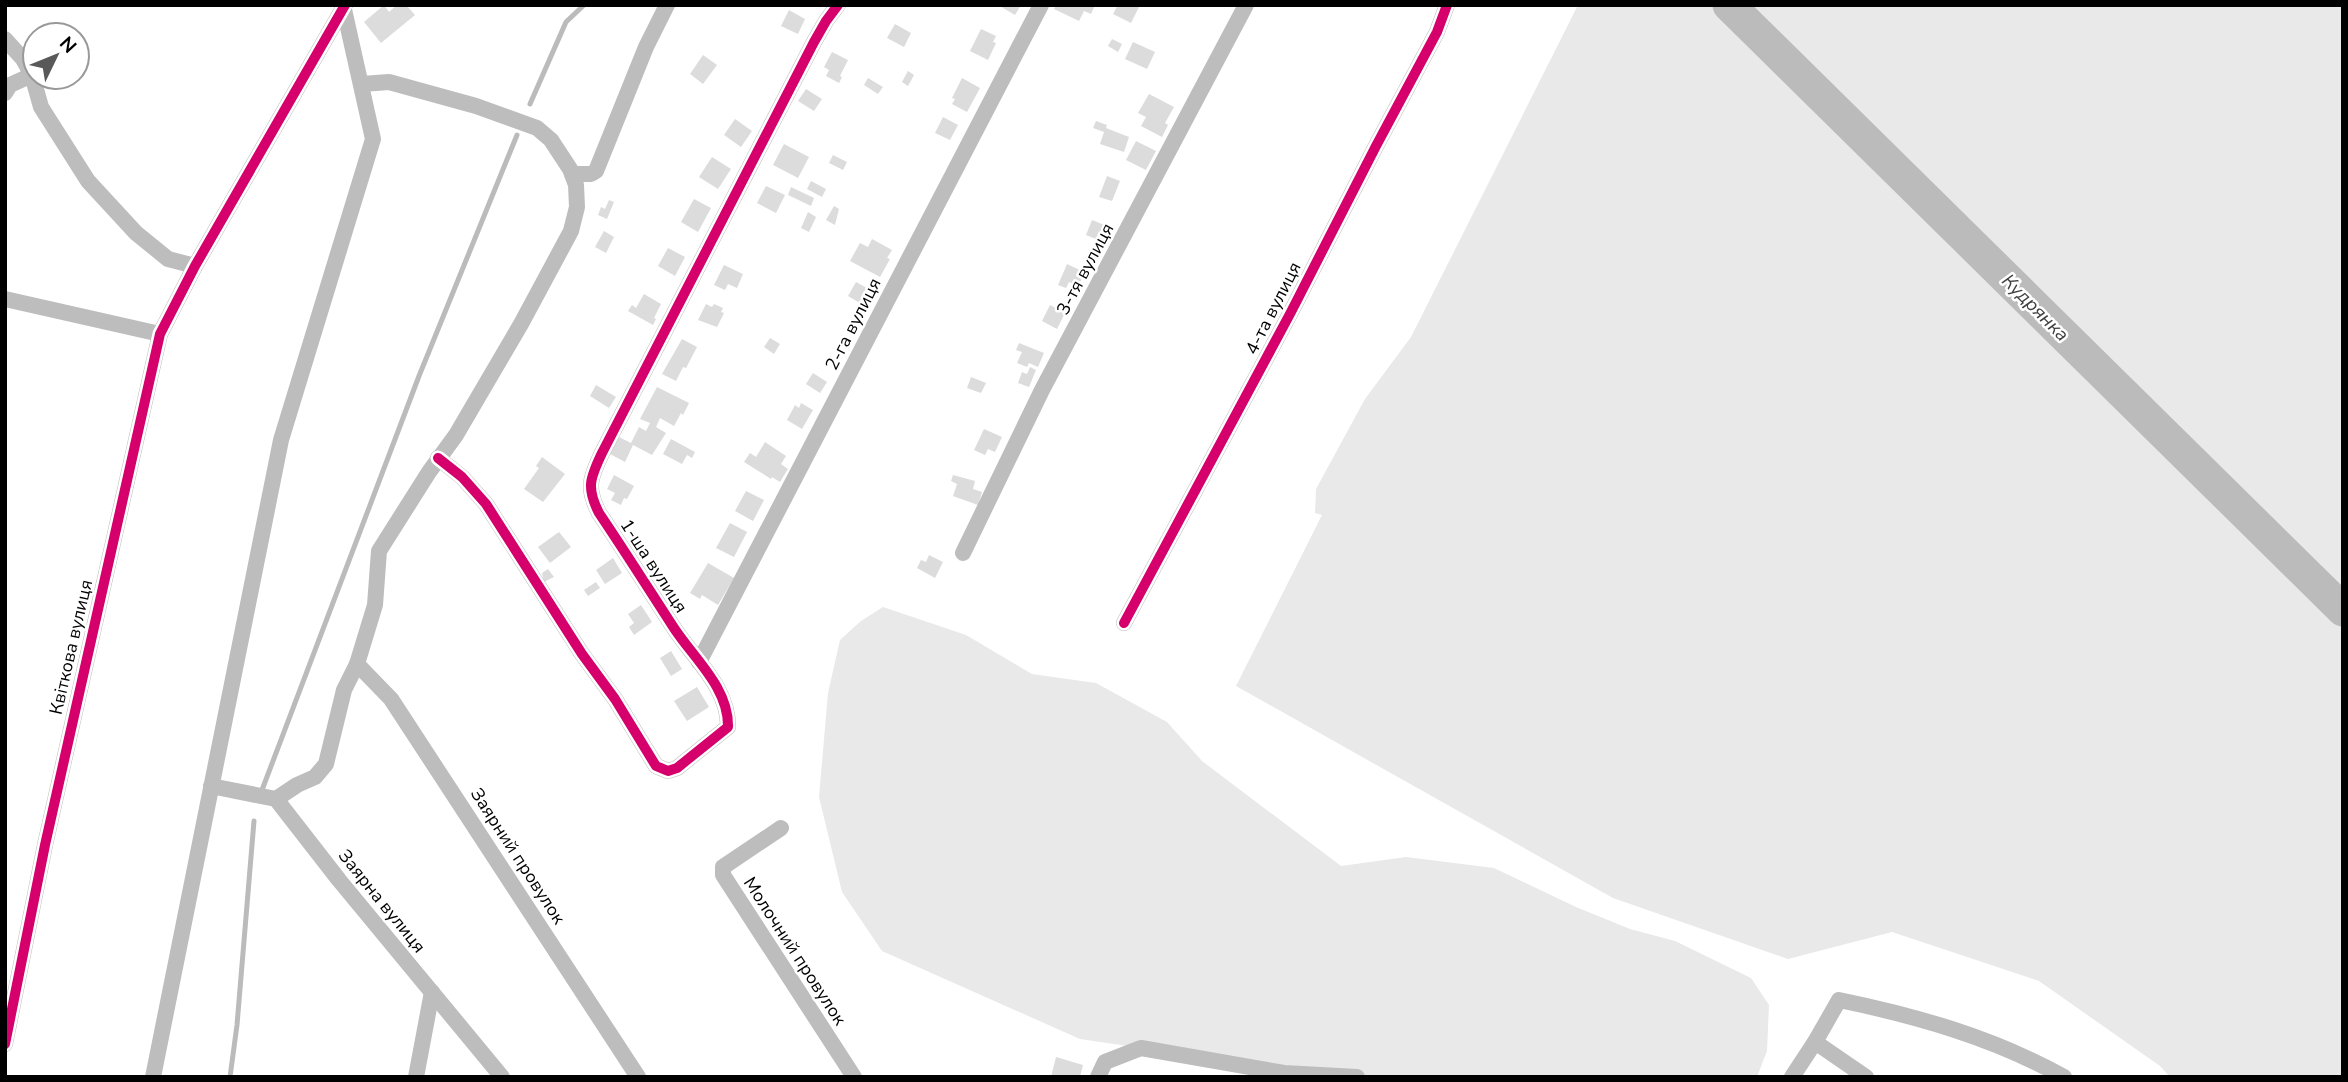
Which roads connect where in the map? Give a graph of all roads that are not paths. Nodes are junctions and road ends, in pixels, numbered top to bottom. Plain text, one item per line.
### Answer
1 (344, 5) edge
2 (667, 5) edge
3 (838, 5) edge
4 (1041, 5) edge
5 (1246, 5) edge
6 (1447, 5) edge
7 (5, 39) edge
8 (21, 58) edge
9 (21, 80) edge
10 (362, 84) junction
11 (36, 91) edge
12 (5, 93) edge
13 (572, 174) junction
14 (195, 267) junction
15 (5, 299) edge
16 (160, 334) junction
17 (438, 458) junction
18 (963, 553) dead end
19 (1124, 623) dead end
20 (699, 662) junction
21 (357, 664) junction
22 (211, 786) junction
23 (276, 799) junction
24 (780, 828) dead end
25 (432, 992) junction
26 (1815, 1042) junction
27 (5, 1044) edge
28 (1283, 1075) edge
29 (2060, 1076) edge
30 (153, 1077) edge
31 (415, 1077) edge
32 (502, 1077) edge
33 (638, 1077) edge
34 (854, 1077) edge
35 (1098, 1077) edge
36 (1357, 1077) edge
37 (1792, 1077) edge
38 (1867, 1077) edge

1 - 10 street
1 - 14 street, Квіткова вулиця
2 - 13 street
3 - 20 street, 1-ша вулиця
4 - 20 street, 2-га вулиця
5 - 18 street, 3-тя вулиця
6 - 19 street, 4-та вулиця
7 - 8 street
9 - 12 street
10 - 13 street
10 - 22 street
11 - 14 street
13 - 17 street
14 - 16 street, Квіткова вулиця
15 - 16 street
16 - 27 street, Квіткова вулиця
17 - 20 street, 1-ша вулиця
17 - 21 street
21 - 23 street
21 - 33 street, Заярний провулок
22 - 23 street
22 - 30 street
23 - 25 street, Заярна вулиця
24 - 34 street, Молочний провулок
25 - 31 street
25 - 32 street, Заярна вулиця
26 - 29 street
26 - 37 street
26 - 38 street
28 - 35 street
28 - 36 street

